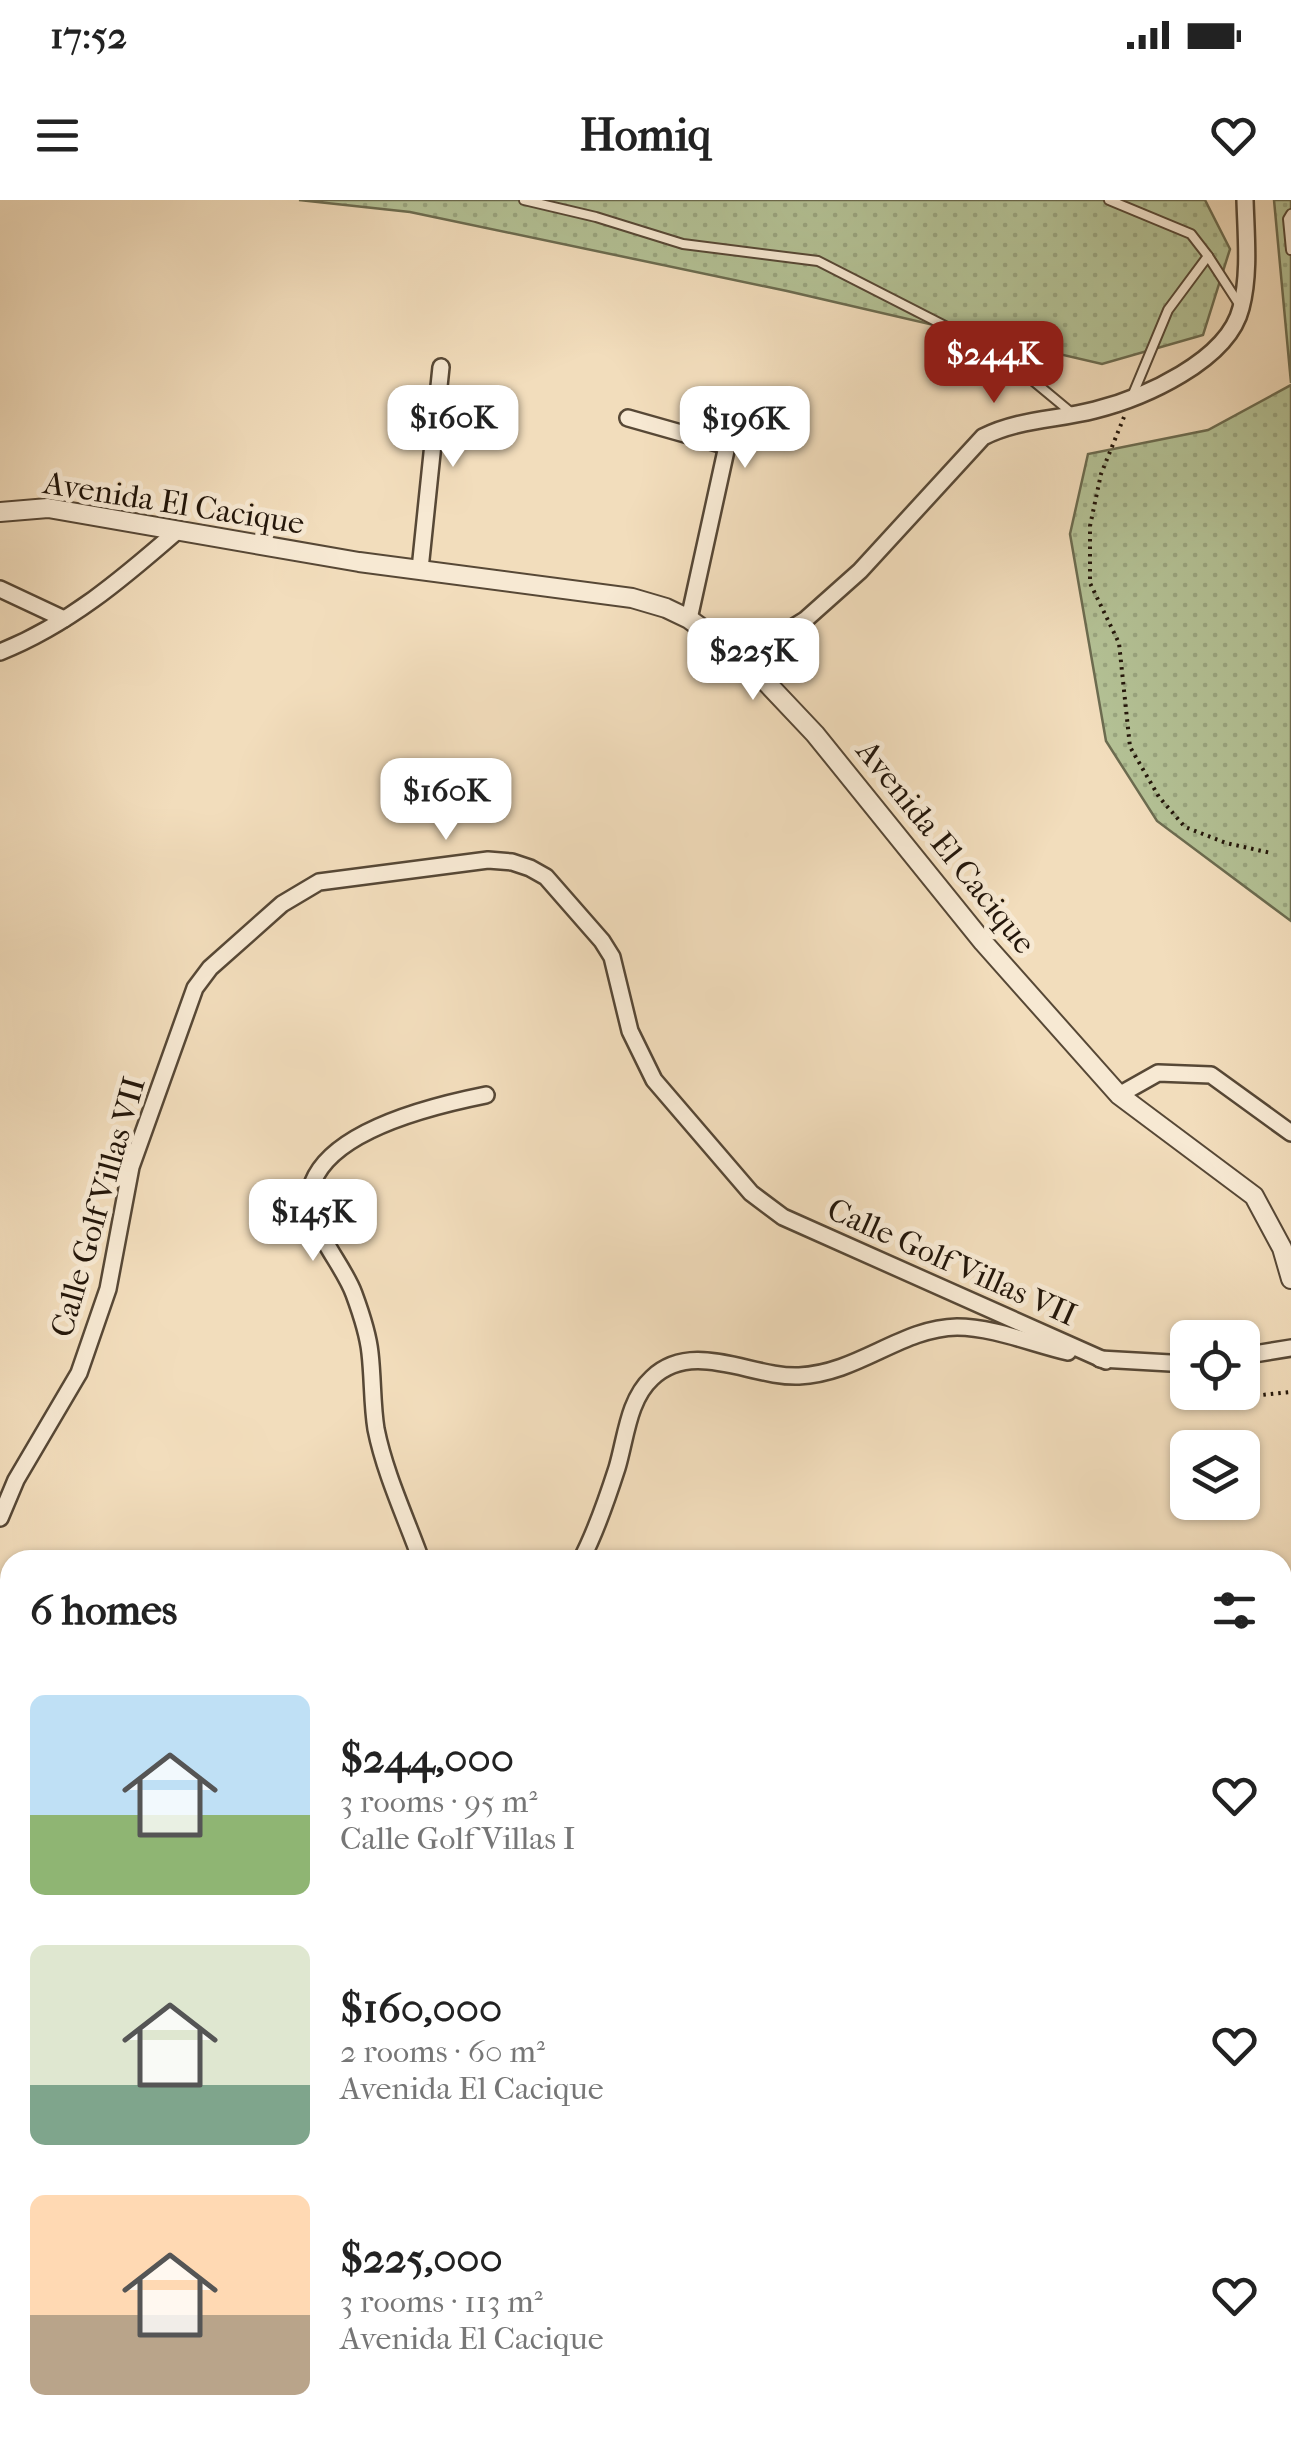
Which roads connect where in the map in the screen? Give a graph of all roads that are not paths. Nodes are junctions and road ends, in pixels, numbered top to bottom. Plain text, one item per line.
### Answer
1 (524, 200) edge
2 (1108, 200) edge
3 (1245, 200) edge
4 (1291, 214) edge
5 (1291, 250) edge
6 (1208, 256) junction
7 (1242, 308) junction
8 (441, 367) dead end
9 (1131, 399) junction
10 (1074, 414) junction
11 (628, 418) dead end
12 (0, 512) edge
13 (176, 532) junction
14 (420, 569) junction
15 (0, 589) edge
16 (64, 619) junction
17 (689, 619) junction
18 (0, 652) edge
19 (737, 662) junction
20 (486, 1095) dead end
21 (1119, 1095) junction
22 (1291, 1133) edge
23 (1291, 1279) edge
24 (1291, 1348) edge
25 (1260, 1353) edge
26 (1106, 1360) junction
27 (1170, 1363) edge
28 (0, 1518) edge
29 (418, 1550) edge
30 (584, 1550) edge

1 - 10 lane
2 - 6 lane
3 - 7 street
4 - 5 lane
6 - 7 lane
6 - 9 lane
7 - 9 street
8 - 14 street
9 - 10 street
10 - 19 street
11 - 17 street
12 - 13 street, Avenida El Cacique
13 - 14 street, Avenida El Cacique
13 - 16 street
14 - 17 street, Avenida El Cacique
15 - 16 street
16 - 18 street
17 - 19 street, Avenida El Cacique
19 - 21 street, Avenida El Cacique
20 - 29 street
21 - 22 street
21 - 23 street, Avenida El Cacique
24 - 25 street
26 - 27 street
26 - 28 street, Calle Golf Villas VII
26 - 30 street

